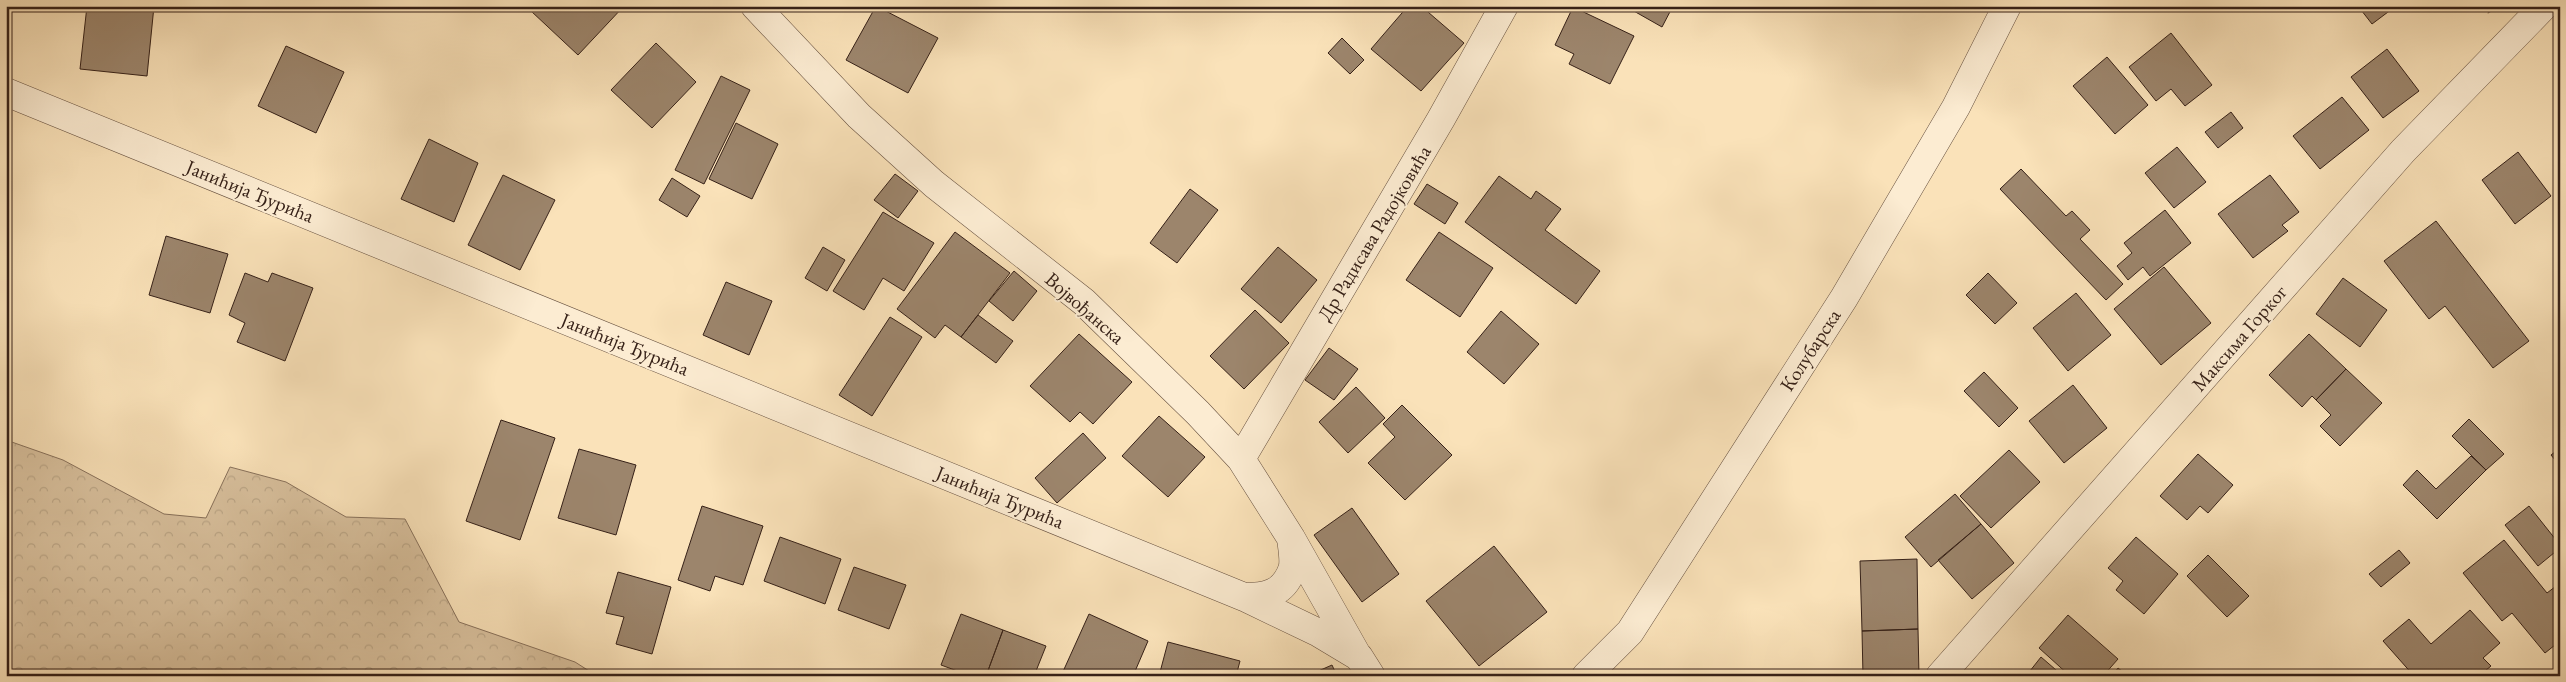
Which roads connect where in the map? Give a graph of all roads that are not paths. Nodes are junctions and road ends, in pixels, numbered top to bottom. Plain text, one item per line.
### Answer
1 (755, 6) edge
2 (1504, 6) edge
3 (2008, 6) edge
4 (2544, 6) edge
5 (6, 92) edge
6 (1241, 459) junction
7 (1291, 538) junction
8 (1244, 597) junction
9 (1365, 667) edge
10 (1586, 676) edge
11 (1940, 676) edge

1 - 6 street, Војвођанска
2 - 6 street, Др Радисава Радојковића
3 - 10 street, Колубарска
4 - 11 street, Максима Горког
5 - 8 street, Јанићија Ђурића
6 - 7 street, Војвођанска
7 - 8 street, Јанићија Ђурића
7 - 9 street, Војвођанска
8 - 9 street, Јанићија Ђурића

